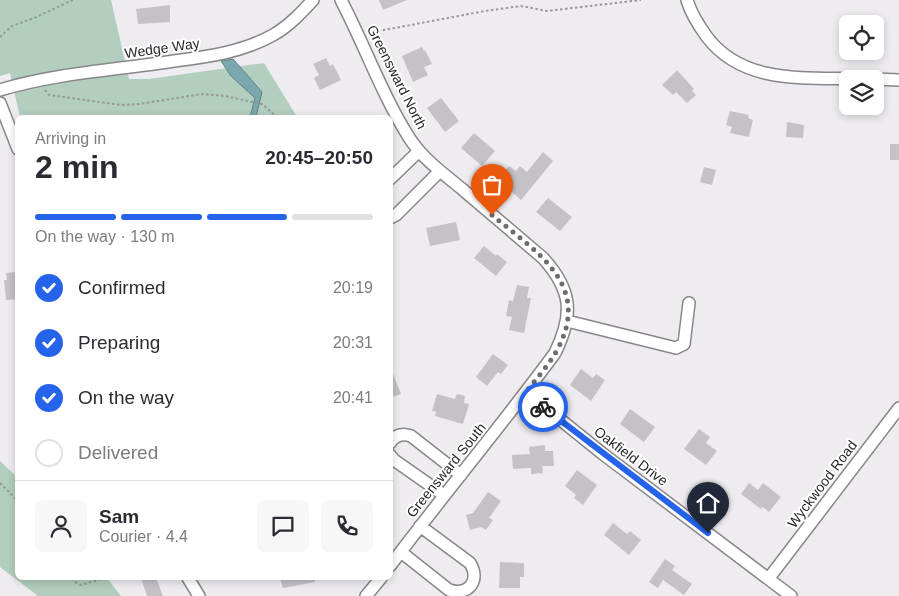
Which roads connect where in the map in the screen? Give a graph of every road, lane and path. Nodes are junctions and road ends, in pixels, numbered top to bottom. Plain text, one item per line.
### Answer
1 (73, 0) edge
2 (313, 0) edge
3 (341, 0) edge
4 (641, 0) edge
5 (687, 0) edge
6 (359, 35) junction
7 (0, 37) edge
8 (839, 78) edge
9 (884, 79) edge
10 (39, 80) junction
11 (899, 80) edge
12 (0, 90) edge
13 (0, 103) edge
14 (275, 115) edge
15 (15, 141) edge
16 (419, 151) junction
17 (440, 171) junction
18 (393, 175) edge
19 (393, 216) edge
20 (689, 304) dead end
21 (567, 321) junction
22 (526, 392) junction
23 (899, 408) edge
24 (393, 439) edge
25 (393, 459) edge
26 (460, 475) junction
27 (0, 483) edge
28 (444, 495) junction
29 (15, 498) edge
30 (420, 526) junction
31 (401, 552) junction
32 (393, 562) edge
33 (769, 578) junction
34 (74, 580) edge
35 (99, 580) edge
36 (189, 580) edge
37 (379, 580) edge
38 (199, 596) edge
39 (366, 596) edge
40 (791, 596) edge

1 - 7 path
2 - 10 street, Wedge Way
3 - 6 street, Greensward North
4 - 6 path
5 - 8 street
6 - 16 street, Greensward North
9 - 11 street
10 - 12 street, Wedge Way
10 - 14 path
13 - 15 street
16 - 17 street, Greensward North
16 - 18 street
17 - 19 street
17 - 21 street, Greensward North
20 - 21 street
21 - 22 street, Greensward North
22 - 26 street, Greensward South
22 - 33 street, Oakfield Drive
23 - 33 street, Wyckwood Road
24 - 26 street
25 - 28 street
26 - 28 street, Greensward South
27 - 29 path
28 - 30 street, Greensward South
30 - 31 street, Greensward South
30 - 31 street
31 - 32 street, Greensward South
33 - 40 street, Oakfield Drive
34 - 35 path
36 - 38 street
37 - 39 street

